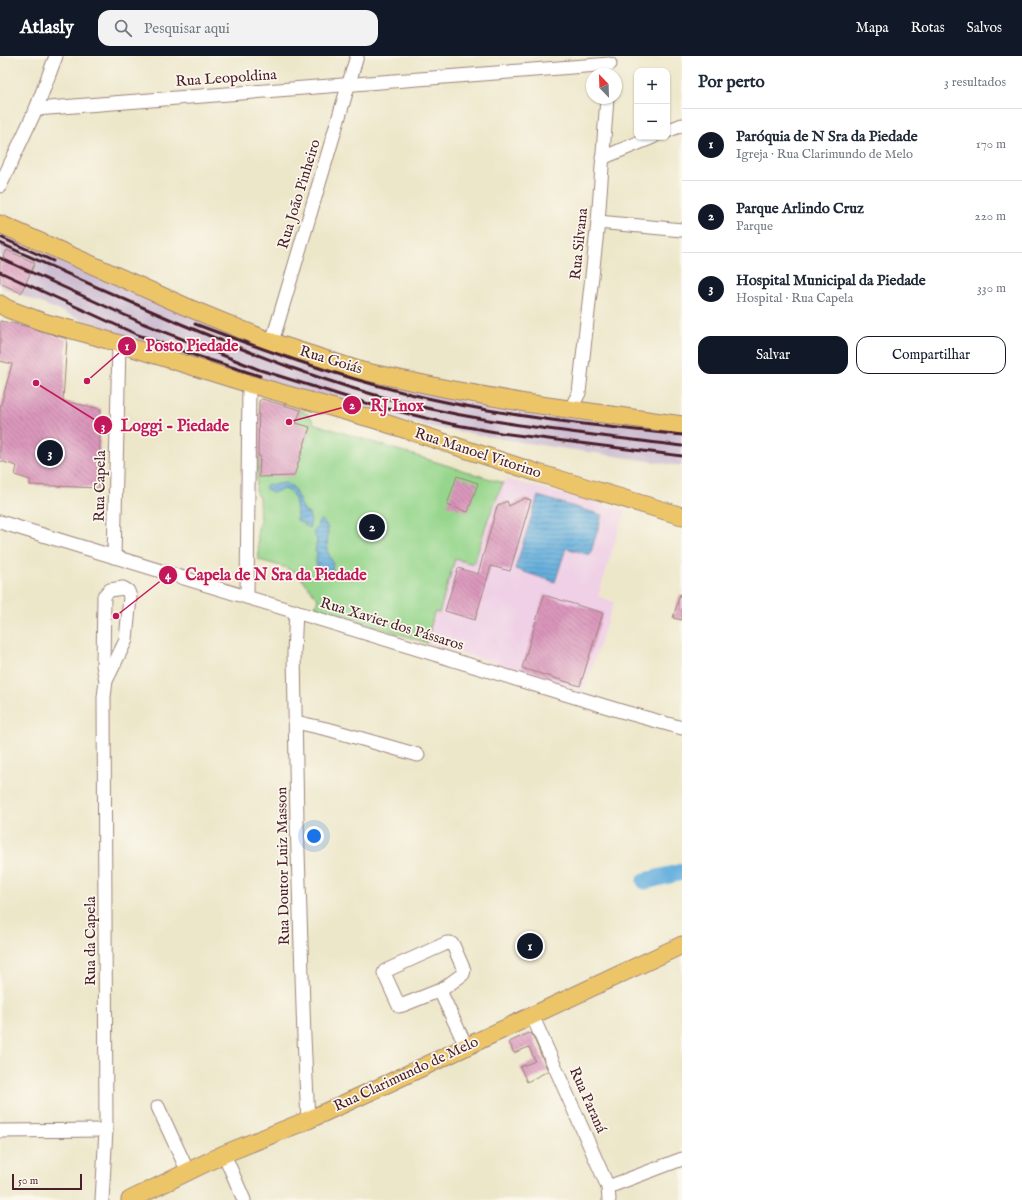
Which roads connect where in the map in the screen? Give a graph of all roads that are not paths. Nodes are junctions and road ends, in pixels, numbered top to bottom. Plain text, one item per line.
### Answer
1 (56, 56) edge
2 (358, 56) edge
3 (612, 65) edge
4 (348, 85) junction
5 (606, 104) edge
6 (36, 109) junction
7 (682, 125) edge
8 (670, 130) edge
9 (646, 140) edge
10 (602, 158) junction
11 (0, 186) edge
12 (598, 222) junction
13 (0, 224) edge
14 (682, 230) edge
15 (0, 304) edge
16 (272, 342) junction
17 (119, 344) junction
18 (249, 384) junction
19 (579, 393) junction
20 (571, 408) junction
21 (588, 411) junction
22 (682, 425) edge
23 (682, 516) edge
24 (0, 522) edge
25 (114, 557) junction
26 (247, 597) junction
27 (296, 612) junction
28 (106, 681) junction
29 (296, 722) junction
30 (679, 727) edge
31 (418, 755) dead end
32 (682, 945) edge
33 (440, 991) junction
34 (532, 1015) junction
35 (466, 1046) junction
36 (158, 1108) dead end
37 (308, 1120) junction
38 (106, 1130) junction
39 (0, 1131) edge
40 (224, 1154) junction
41 (682, 1159) edge
42 (188, 1172) junction
43 (608, 1197) edge
44 (102, 1200) edge
45 (130, 1200) edge
46 (244, 1200) edge

1 - 6 street
2 - 4 street, Rua João Pinheiro
3 - 4 street, Rua Leopoldina
4 - 6 street, Rua Leopoldina
4 - 16 street, Rua João Pinheiro
5 - 10 street, Rua Silvana
6 - 11 street
7 - 8 street
9 - 10 street
10 - 12 street, Rua Silvana
12 - 14 street
12 - 19 street, Rua Silvana
13 - 16 main road, Rua Goiás
15 - 17 main road, Rua Manoel Vitorino
16 - 20 main road, Rua Goiás
17 - 18 main road, Rua Manoel Vitorino
17 - 25 street, Rua Capela
18 - 23 main road, Rua Manoel Vitorino
18 - 26 street
19 - 20 street, Rua Silvana
19 - 21 street
20 - 21 main road, Rua Goiás
21 - 22 main road, Rua Goiás
24 - 25 street, Rua Xavier dos Pássaros
25 - 26 street, Rua Xavier dos Pássaros
26 - 27 street, Rua Xavier dos Pássaros
27 - 29 street, Rua Doutor Luiz Masson
27 - 30 street, Rua Xavier dos Pássaros
28 - 28 street, Rua da Capela
28 - 38 street, Rua da Capela
29 - 31 street
29 - 37 street, Rua Doutor Luiz Masson
32 - 34 main road, Rua Clarimundo de Melo
33 - 33 street
33 - 35 street
34 - 35 main road, Rua Clarimundo de Melo
34 - 43 street, Rua Paraná
35 - 37 main road, Rua Clarimundo de Melo
36 - 42 street
37 - 40 main road, Rua Clarimundo de Melo
38 - 39 street
38 - 44 street, Rua da Capela
40 - 42 main road, Rua Clarimundo de Melo
40 - 46 street
41 - 43 street
42 - 45 main road, Rua Clarimundo de Melo

